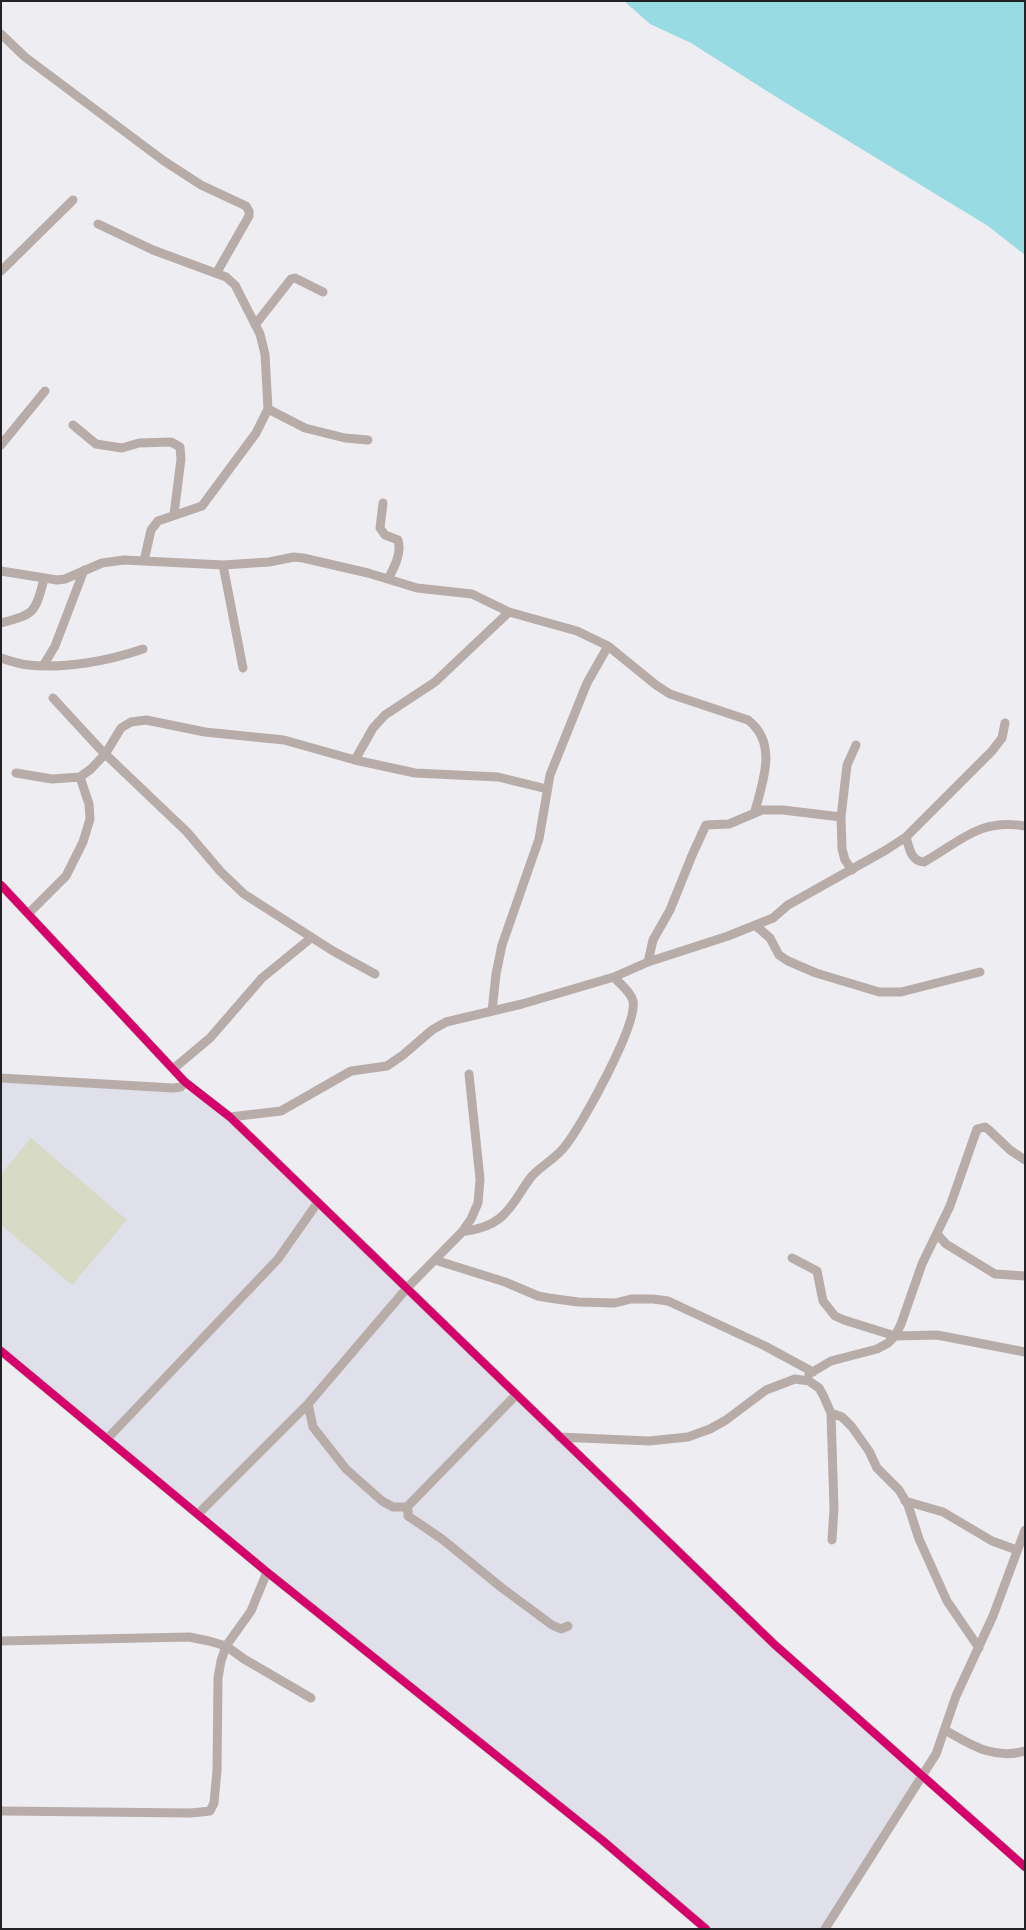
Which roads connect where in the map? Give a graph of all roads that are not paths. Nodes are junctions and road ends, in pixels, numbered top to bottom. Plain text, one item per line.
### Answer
1 (1, 34) edge
2 (73, 200) dead end
3 (98, 224) dead end
4 (1, 272) edge
5 (218, 272) junction
6 (323, 292) dead end
7 (255, 325) junction
8 (45, 391) dead end
9 (268, 409) junction
10 (73, 425) dead end
11 (368, 440) dead end
12 (1, 445) edge
13 (383, 503) dead end
14 (174, 514) junction
15 (144, 561) junction
16 (223, 565) junction
17 (84, 570) junction
18 (1, 571) edge
19 (44, 579) junction
20 (388, 579) junction
21 (509, 612) junction
22 (1, 623) edge
23 (608, 646) junction
24 (143, 649) dead end
25 (1, 658) edge
26 (44, 666) junction
27 (243, 668) dead end
28 (53, 698) dead end
29 (1005, 723) dead end
30 (856, 745) dead end
31 (106, 753) junction
32 (355, 760) junction
33 (16, 773) dead end
34 (80, 777) junction
35 (547, 789) junction
36 (755, 811) junction
37 (842, 816) junction
38 (1025, 826) edge
39 (906, 836) junction
40 (852, 870) junction
41 (2, 887) edge
42 (28, 914) junction
43 (755, 925) junction
44 (311, 938) junction
45 (648, 962) junction
46 (980, 972) dead end
47 (375, 974) dead end
48 (614, 978) junction
49 (492, 1011) junction
50 (173, 1069) junction
51 (469, 1074) dead end
52 (1, 1078) edge
53 (185, 1082) junction
54 (230, 1117) junction
55 (1025, 1160) edge
56 (318, 1202) junction
57 (462, 1232) junction
58 (937, 1234) junction
59 (792, 1258) dead end
60 (435, 1260) junction
61 (1025, 1276) edge
62 (407, 1288) junction
63 (895, 1336) junction
64 (1, 1352) edge
65 (1025, 1352) edge
66 (813, 1372) junction
67 (803, 1379) junction
68 (516, 1395) junction
69 (308, 1404) junction
70 (831, 1413) junction
71 (560, 1437) junction
72 (107, 1438) junction
73 (906, 1500) junction
74 (406, 1508) junction
75 (198, 1514) junction
76 (1025, 1530) edge
77 (832, 1540) dead end
78 (1017, 1550) junction
79 (267, 1572) junction
80 (568, 1626) dead end
81 (1, 1641) edge
82 (226, 1646) junction
83 (979, 1648) junction
84 (311, 1698) dead end
85 (945, 1730) junction
86 (1025, 1751) edge
87 (921, 1776) junction
88 (1, 1811) edge
89 (1025, 1867) edge
90 (706, 1929) edge
91 (825, 1929) edge

1 - 5 street
2 - 4 street
3 - 5 street
5 - 7 street
6 - 7 street
7 - 9 street
8 - 12 street
9 - 11 street
9 - 14 street
10 - 14 street
13 - 20 street
14 - 15 street
15 - 16 street
15 - 17 street
16 - 20 street
16 - 27 street
17 - 19 street
17 - 26 street
18 - 19 street
19 - 22 street
20 - 21 street
21 - 23 street
21 - 32 street
23 - 35 street
23 - 36 street
24 - 26 street
25 - 26 street
28 - 31 street
29 - 39 street
30 - 37 street
31 - 32 street
31 - 34 street
31 - 44 street
32 - 35 street
33 - 34 street
34 - 42 street
35 - 49 street
36 - 37 street
36 - 45 street
37 - 40 street
38 - 39 street
39 - 40 street
40 - 43 street
41 - 42 street
42 - 50 street
43 - 45 street
43 - 46 street
44 - 47 street
44 - 50 street
45 - 48 street
48 - 49 street
48 - 57 street
49 - 54 street
50 - 53 street
51 - 57 street
52 - 53 street
53 - 54 street
54 - 56 street
55 - 58 street
56 - 62 street
56 - 72 street
57 - 60 street
58 - 61 street
58 - 63 street
59 - 63 street
60 - 62 street
60 - 66 street
62 - 68 street
62 - 69 street
63 - 65 street
63 - 66 street
64 - 72 street
66 - 67 street
67 - 70 street
67 - 71 street
68 - 71 street
68 - 74 street
69 - 74 street
69 - 75 street
70 - 73 street
70 - 77 street
71 - 87 street
72 - 75 street
73 - 78 street
73 - 83 street
74 - 80 street
75 - 79 street
76 - 78 street
78 - 83 street
79 - 82 street
79 - 90 street
81 - 82 street
82 - 84 street
82 - 88 street
83 - 85 street
85 - 86 street
85 - 87 street
87 - 89 street
87 - 91 street

